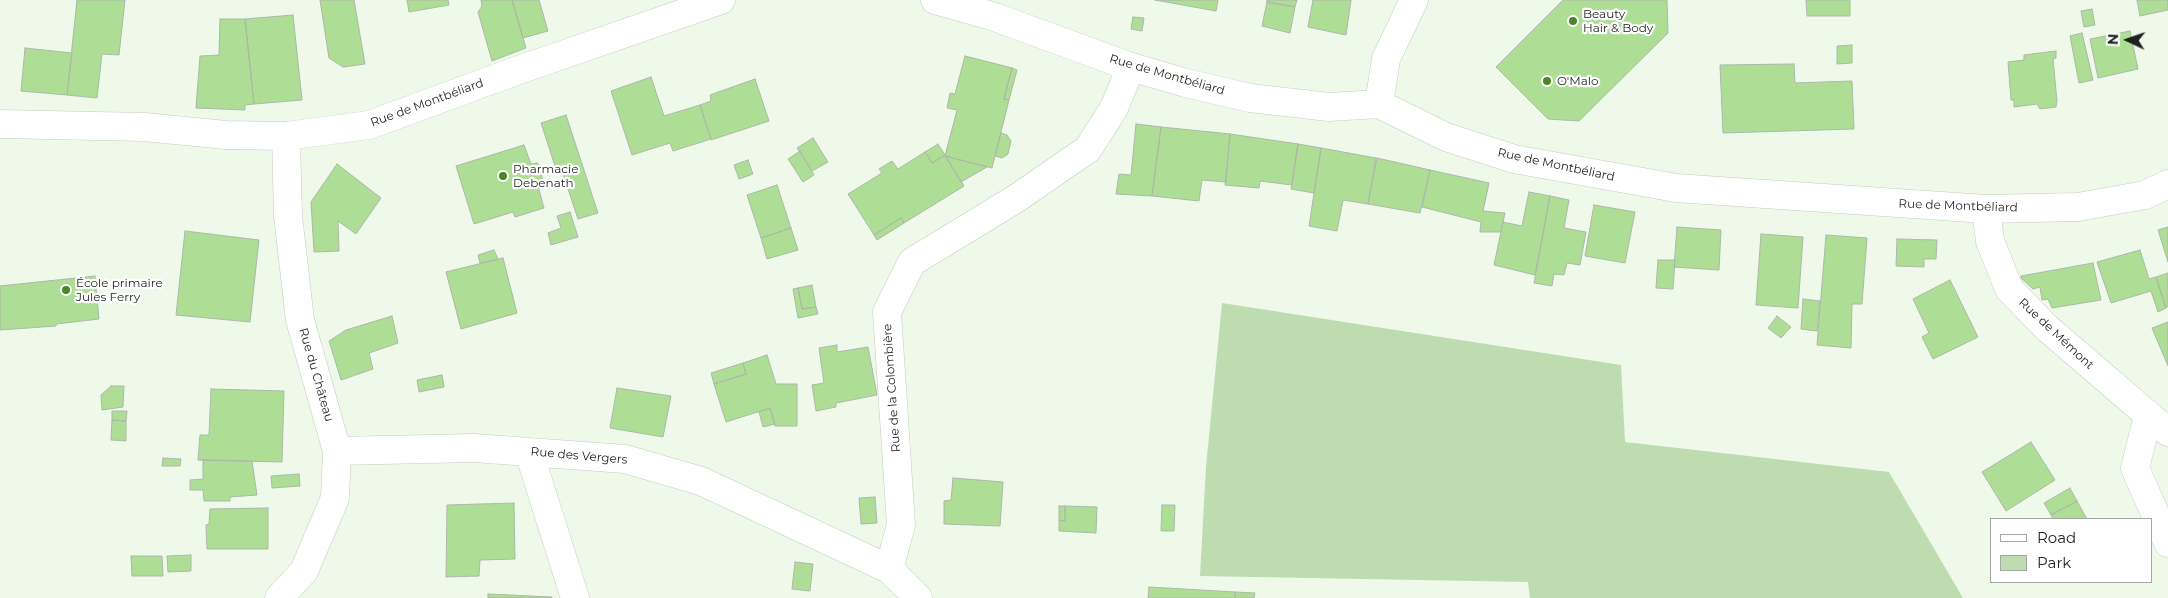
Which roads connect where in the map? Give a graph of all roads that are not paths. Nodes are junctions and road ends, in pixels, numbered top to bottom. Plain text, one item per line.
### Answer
1 (721, 0) edge
2 (936, 0) edge
3 (1414, 0) edge
4 (1131, 67) junction
5 (1379, 104) junction
6 (0, 124) edge
7 (286, 136) junction
8 (2168, 184) edge
9 (1986, 209) junction
10 (2158, 424) edge
11 (337, 451) junction
12 (529, 452) junction
13 (2168, 543) edge
14 (889, 568) junction
15 (279, 598) edge
16 (575, 598) edge
17 (918, 598) edge

1 - 7 street, Rue de Montbéliard
2 - 4 street, Rue de Montbéliard
3 - 5 street
4 - 5 street, Rue de Montbéliard
4 - 14 street, Rue de la Colombière
5 - 9 street, Rue de Montbéliard
6 - 7 street, Rue de Montbéliard
7 - 11 street, Rue du Château
8 - 9 street, Rue de Montbéliard
9 - 10 street, Rue de Mémont
10 - 13 street
11 - 12 street, Rue des Vergers
11 - 15 street, Rue du Château
12 - 14 street, Rue des Vergers
12 - 16 street
14 - 17 street

